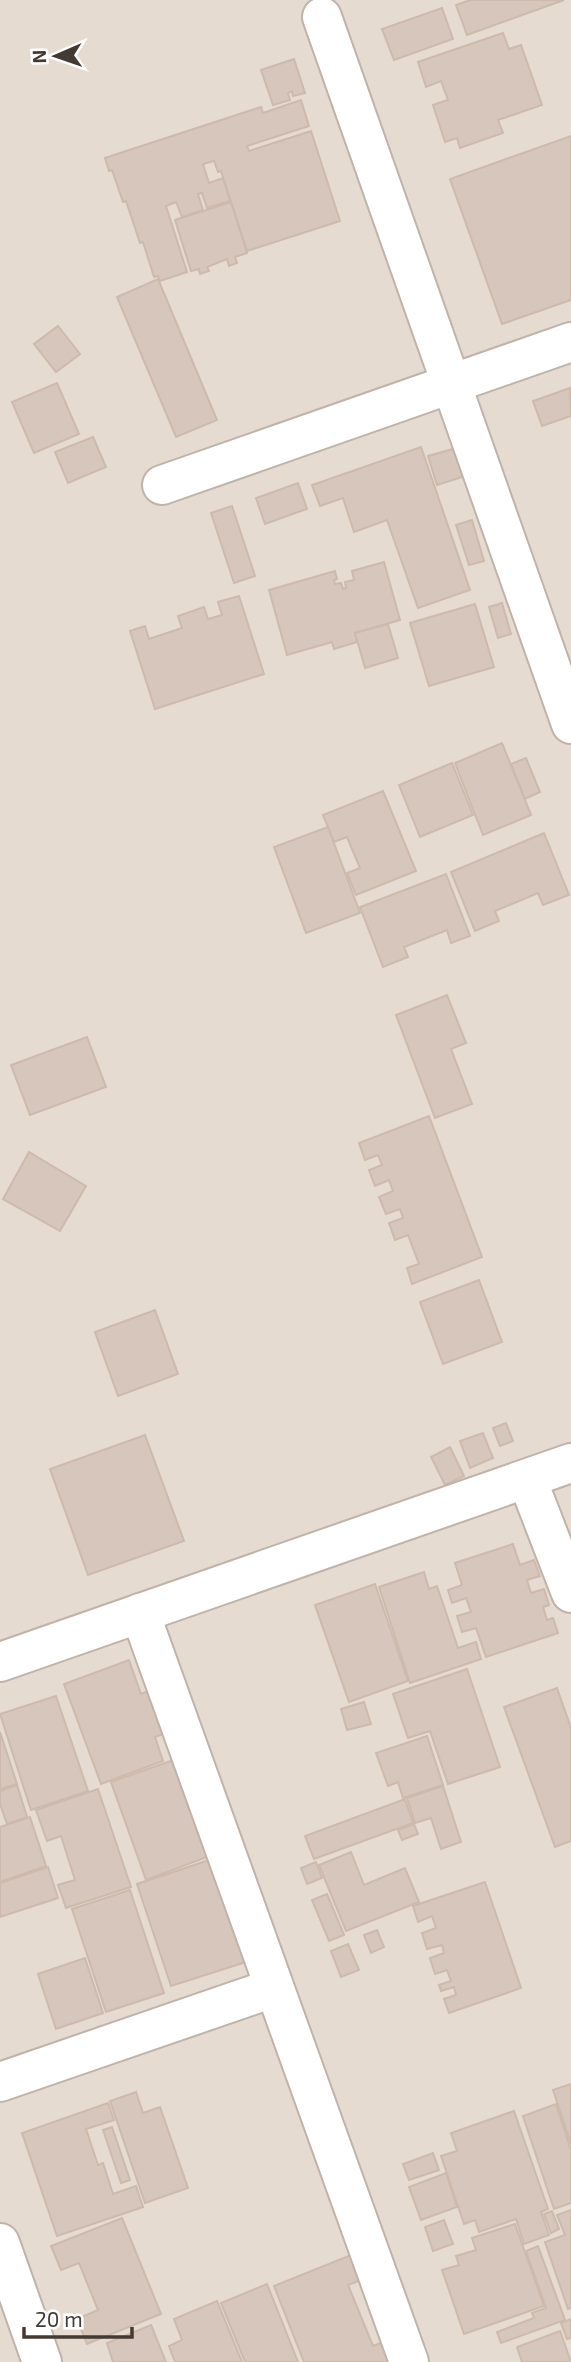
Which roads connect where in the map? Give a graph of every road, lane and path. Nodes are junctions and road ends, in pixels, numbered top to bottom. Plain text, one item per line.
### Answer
1 (322, 17) dead end
2 (571, 342) edge
3 (451, 384) junction
4 (162, 485) dead end
5 (571, 723) edge
6 (571, 1463) edge
7 (527, 1479) junction
8 (571, 1594) edge
9 (140, 1613) junction
10 (0, 1662) edge
11 (273, 1987) junction
12 (0, 2082) edge
13 (0, 2243) edge
14 (42, 2362) edge
15 (409, 2362) edge

1 - 3 street
2 - 3 street
3 - 4 street
3 - 5 street
6 - 7 street
7 - 8 street
7 - 9 street
9 - 10 street
9 - 11 street
11 - 12 street
11 - 15 street
13 - 14 street

